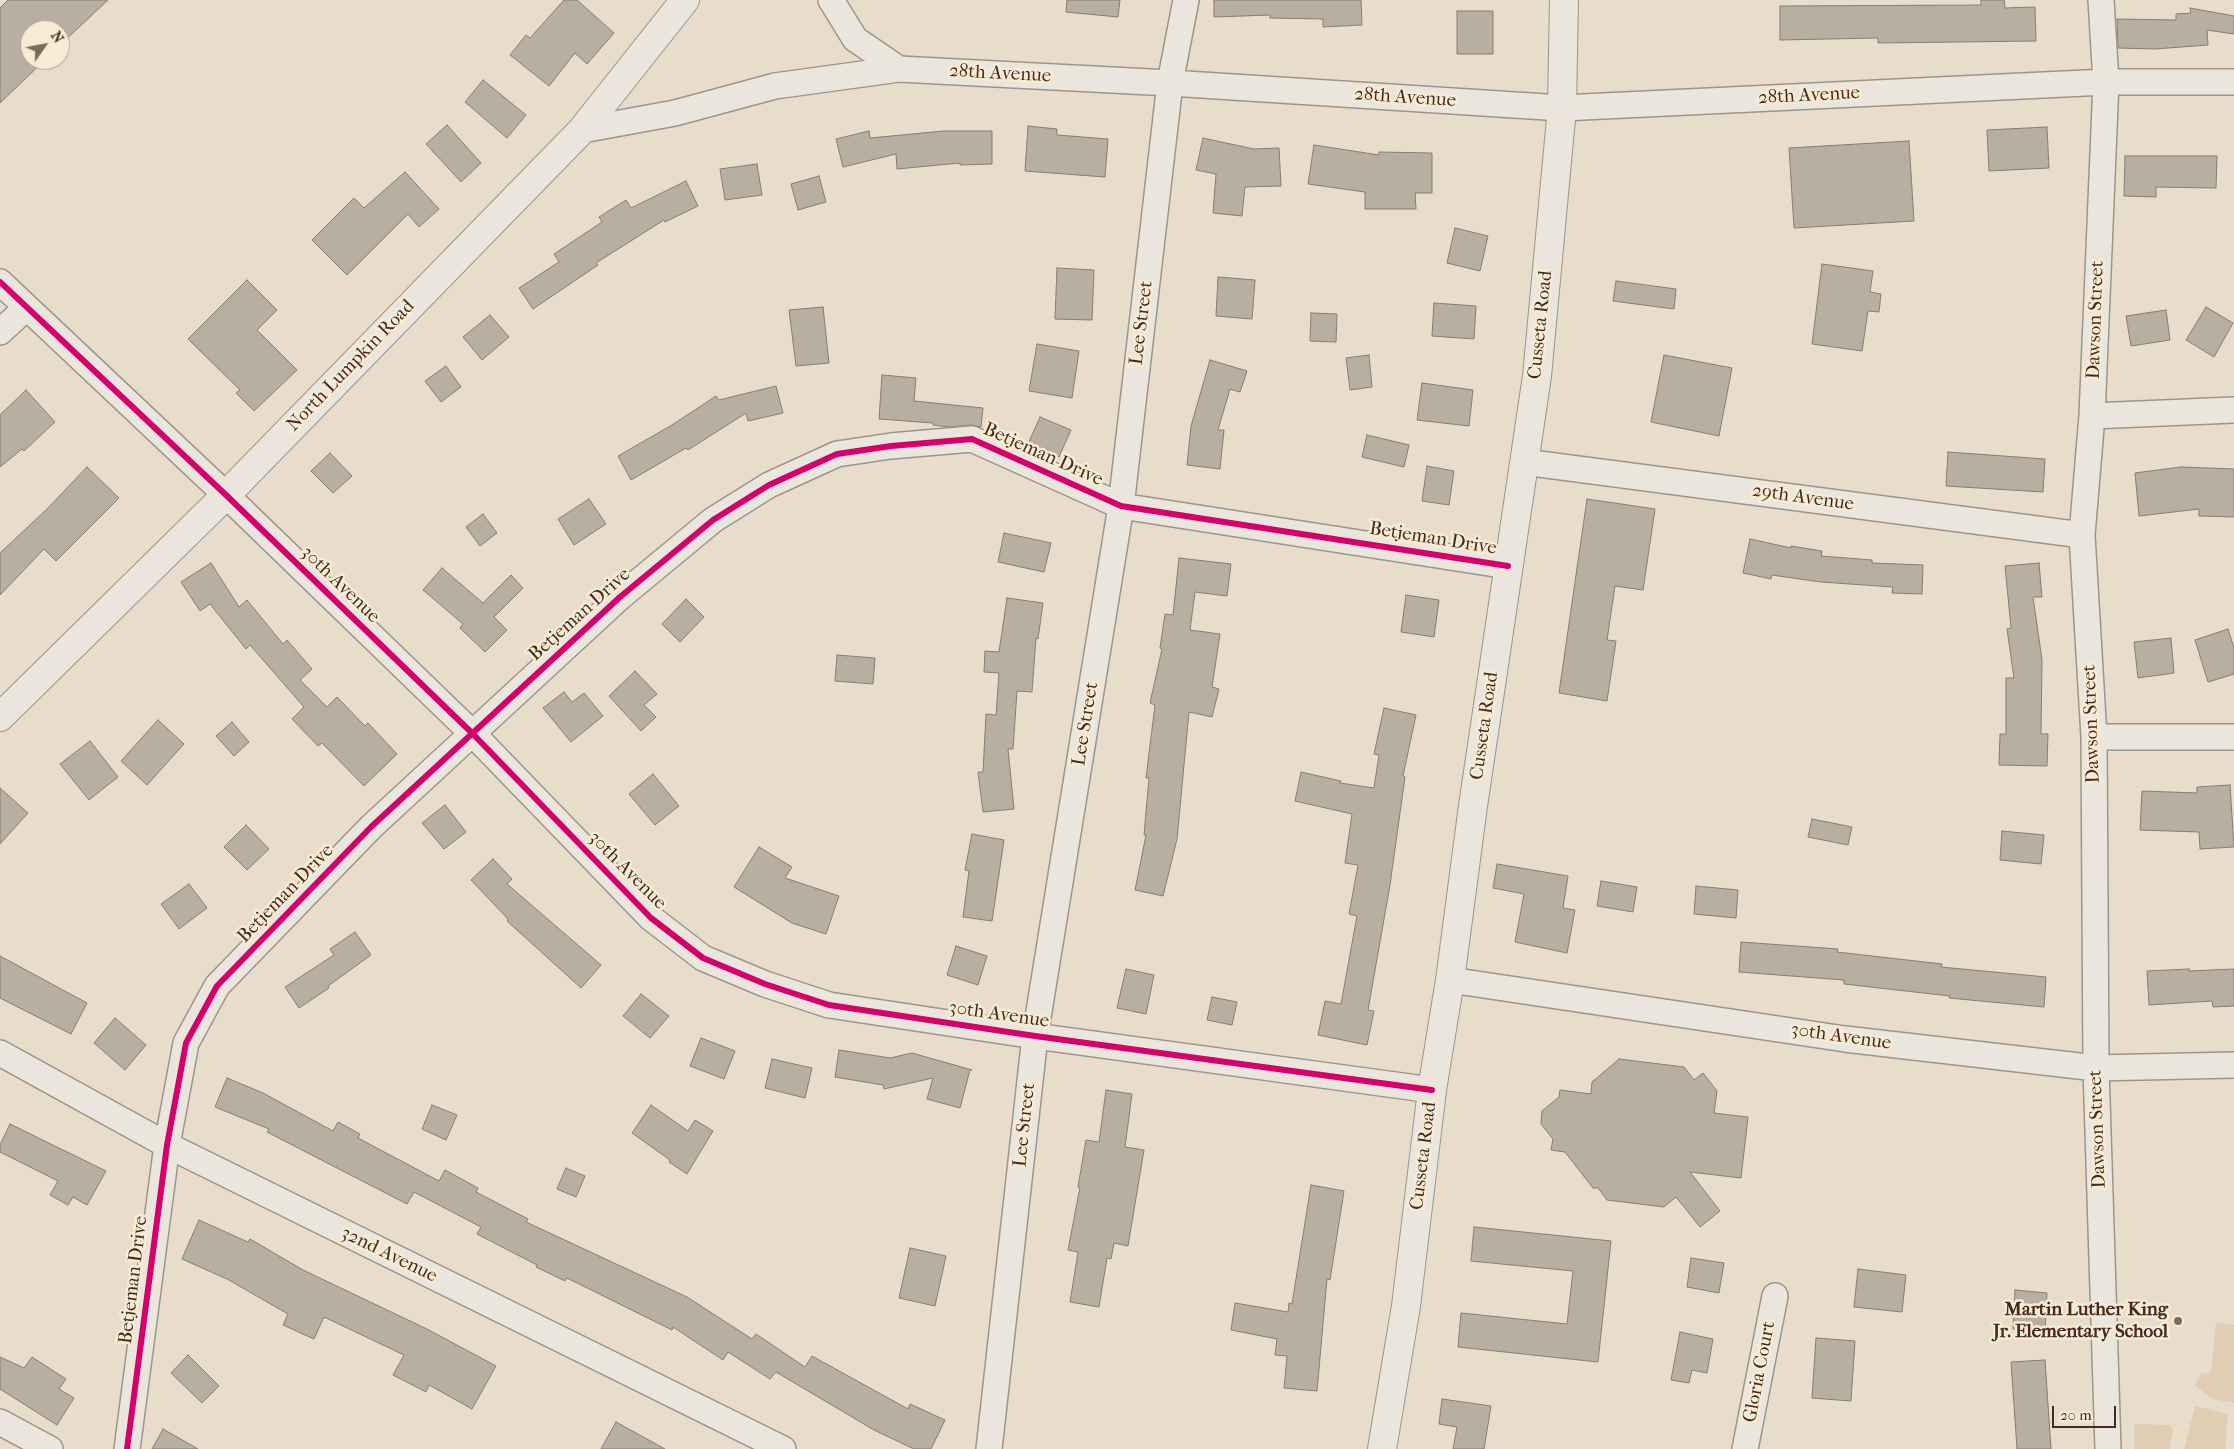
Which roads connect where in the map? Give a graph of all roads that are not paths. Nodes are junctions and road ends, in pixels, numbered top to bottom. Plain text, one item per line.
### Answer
1 (685, 0) edge
2 (831, 0) edge
3 (1186, 0) edge
4 (1564, 0) edge
5 (2102, 0) edge
6 (899, 68) junction
7 (2106, 82) junction
8 (2234, 82) edge
9 (1170, 83) junction
10 (1562, 108) junction
11 (582, 130) junction
12 (0, 282) edge
13 (26, 308) junction
14 (0, 332) edge
15 (2234, 410) edge
16 (2092, 416) junction
17 (1524, 462) junction
18 (226, 494) junction
19 (1121, 506) junction
20 (2082, 535) junction
21 (1508, 566) junction
22 (0, 717) edge
23 (473, 734) junction
24 (2234, 737) edge
25 (2094, 738) junction
26 (1450, 980) junction
27 (1035, 1036) junction
28 (0, 1052) edge
29 (2234, 1064) edge
30 (2096, 1068) junction
31 (1432, 1090) junction
32 (167, 1146) junction
33 (1775, 1296) dead end
34 (0, 1422) edge
35 (50, 1449) edge
36 (127, 1449) edge
37 (783, 1449) edge
38 (989, 1449) edge
39 (1382, 1449) edge
40 (1745, 1449) edge
41 (2108, 1449) edge

1 - 11 street, North Lumpkin Road
2 - 6 street
3 - 9 street, Lee Street
4 - 10 street, Cusseta Road
5 - 7 street, Dawson Street
6 - 9 street, 28th Avenue
6 - 11 street, 28th Avenue
7 - 8 street, 28th Avenue
7 - 10 street, 28th Avenue
7 - 16 street, Dawson Street
9 - 10 street, 28th Avenue
9 - 19 street, Lee Street
10 - 17 street, Cusseta Road
11 - 18 street, North Lumpkin Road
12 - 13 street, 30th Avenue
13 - 14 street
13 - 18 street, 30th Avenue
15 - 16 street
16 - 20 street, Dawson Street
17 - 20 street, 29th Avenue
17 - 21 street, Cusseta Road
18 - 22 street, North Lumpkin Road
18 - 23 street, 30th Avenue
19 - 21 street, Betjeman Drive
19 - 23 street, Betjeman Drive
19 - 27 street, Lee Street
20 - 25 street, Dawson Street
21 - 26 street, Cusseta Road
23 - 27 street, 30th Avenue
23 - 32 street, Betjeman Drive
24 - 25 street
25 - 30 street, Dawson Street
26 - 30 street, 30th Avenue
26 - 31 street, Cusseta Road
27 - 31 street, 30th Avenue
27 - 38 street, Lee Street
28 - 32 street, 32nd Avenue
29 - 30 street, 30th Avenue
30 - 41 street, Dawson Street
31 - 39 street, Cusseta Road
32 - 36 street, Betjeman Drive
32 - 37 street, 32nd Avenue
33 - 40 street, Gloria Court
34 - 35 street

